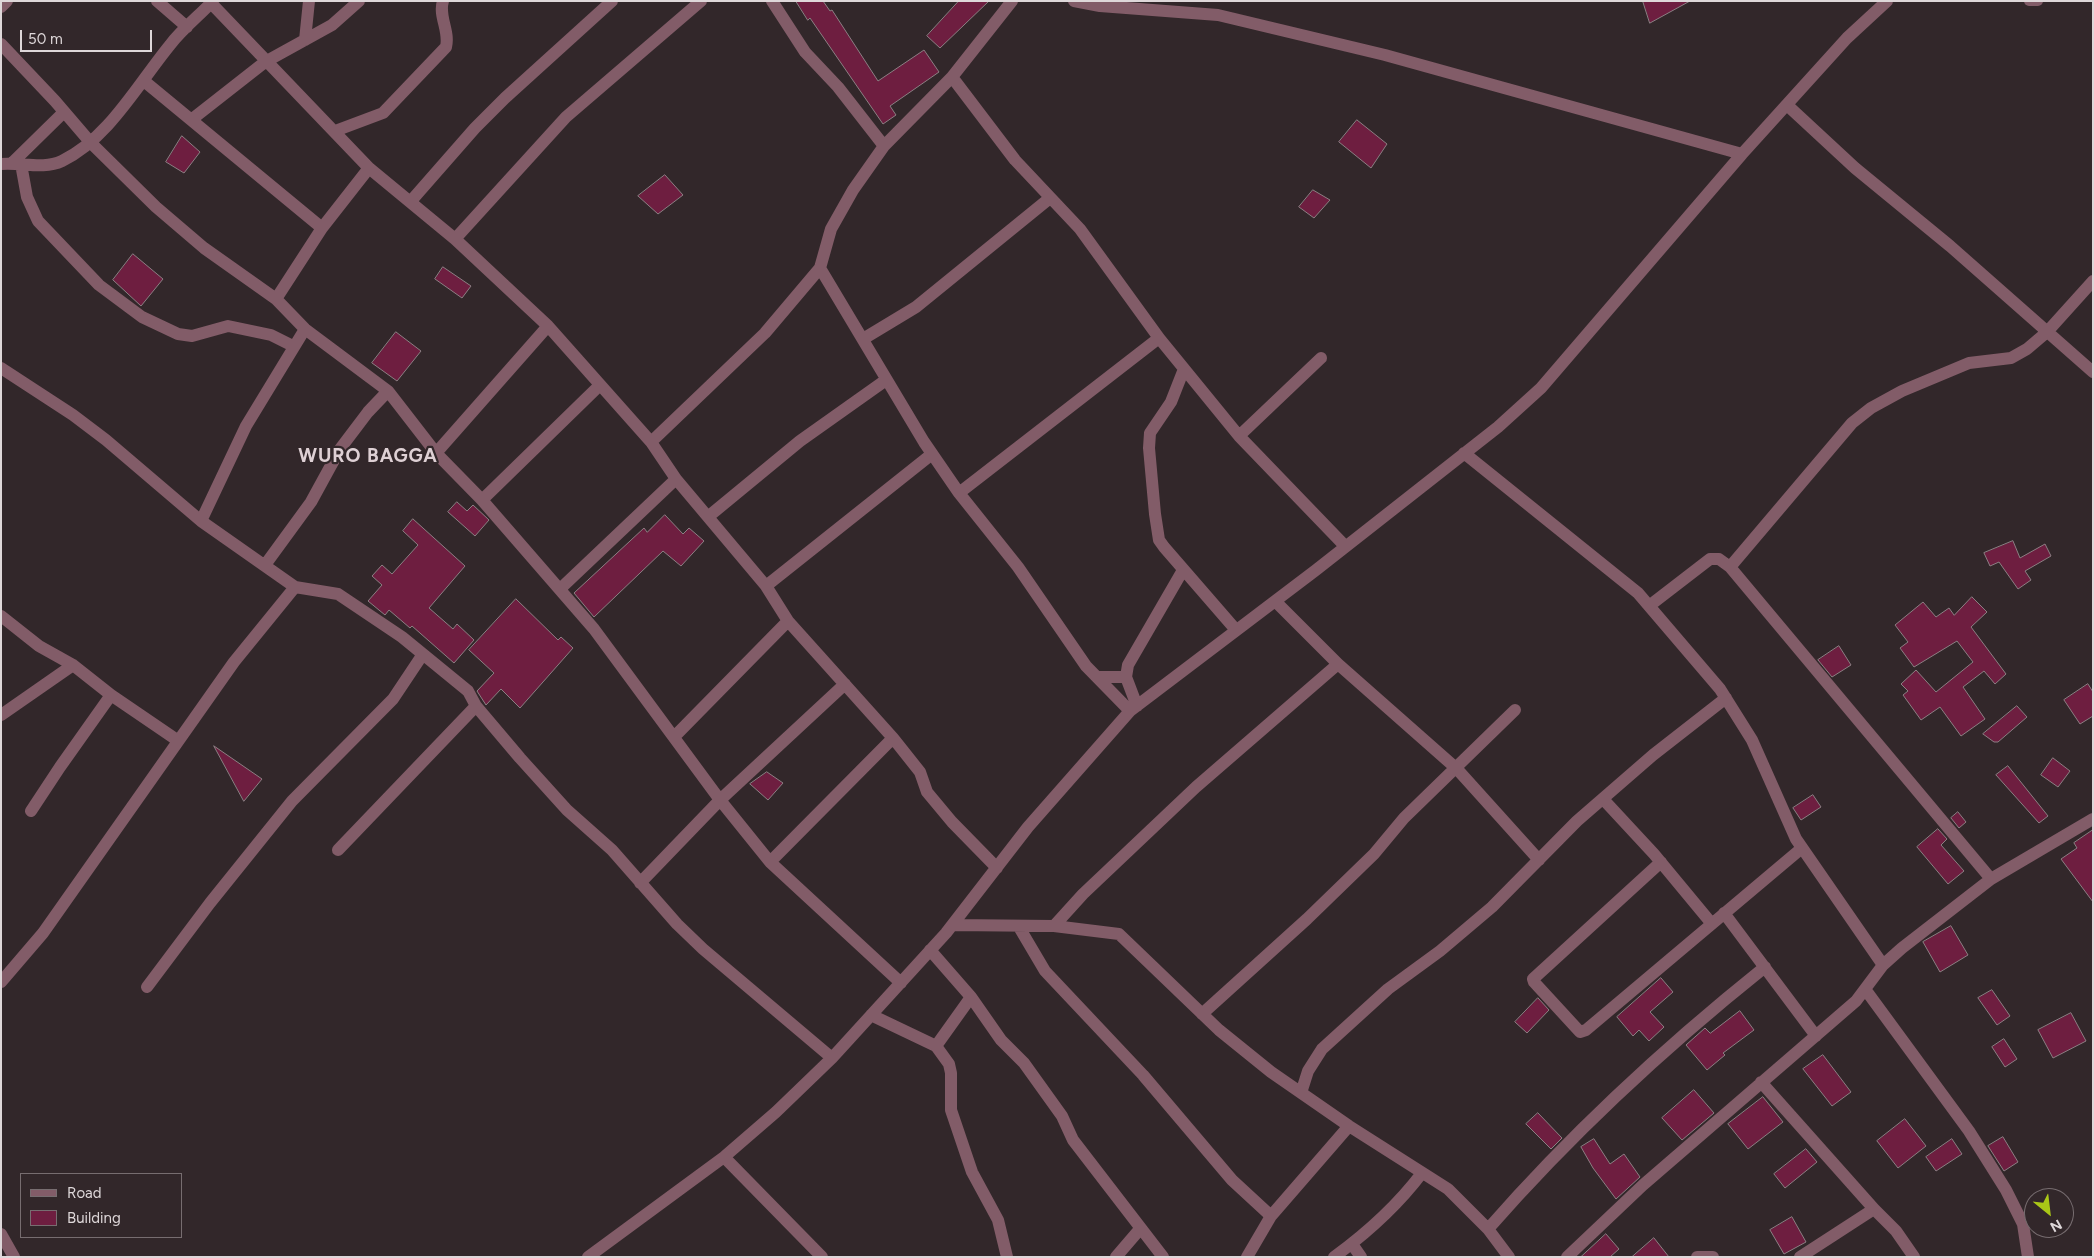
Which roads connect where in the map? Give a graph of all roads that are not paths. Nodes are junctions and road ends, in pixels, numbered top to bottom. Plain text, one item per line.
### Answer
1 (7, 1) edge
2 (157, 1) edge
3 (308, 1) edge
4 (359, 1) edge
5 (443, 1) edge
6 (612, 1) edge
7 (701, 1) edge
8 (772, 1) edge
9 (1012, 1) edge
10 (1074, 1) edge
11 (1205, 1) edge
12 (1886, 1) edge
13 (2029, 1) edge
14 (2038, 1) edge
15 (212, 2) edge
16 (1, 7) edge
17 (1196, 13) junction
18 (187, 27) junction
19 (306, 40) junction
20 (1, 44) edge
21 (265, 62) junction
22 (952, 77) junction
23 (144, 81) junction
24 (1787, 105) junction
25 (64, 112) junction
26 (191, 120) junction
27 (335, 131) junction
28 (90, 143) junction
29 (884, 146) junction
30 (1742, 154) junction
31 (11, 164) edge
32 (369, 168) junction
33 (1050, 198) junction
34 (411, 201) junction
35 (322, 228) junction
36 (455, 239) junction
37 (820, 268) junction
38 (2093, 281) edge
39 (276, 300) junction
40 (548, 326) junction
41 (304, 329) junction
42 (2047, 332) junction
43 (1159, 338) junction
44 (863, 339) junction
45 (293, 346) junction
46 (1322, 358) dead end
47 (1, 368) edge
48 (1184, 369) junction
49 (2093, 372) edge
50 (886, 380) junction
51 (600, 385) junction
52 (388, 391) junction
53 (1239, 436) junction
54 (651, 442) junction
55 (436, 453) junction
56 (1464, 453) junction
57 (932, 454) junction
58 (676, 478) junction
59 (959, 493) junction
60 (482, 500) junction
61 (709, 516) junction
62 (201, 521) junction
63 (1345, 546) junction
64 (265, 565) junction
65 (1730, 567) junction
66 (1183, 570) junction
67 (766, 586) junction
68 (295, 587) junction
69 (560, 589) junction
70 (1275, 601) junction
71 (1649, 606) junction
72 (1, 616) edge
73 (788, 621) junction
74 (1236, 630) junction
75 (423, 654) junction
76 (1338, 664) junction
77 (73, 665) junction
78 (1097, 677) junction
79 (1126, 677) junction
80 (845, 684) junction
81 (111, 695) junction
82 (1726, 698) junction
83 (476, 706) junction
84 (1134, 709) junction
85 (1515, 710) dead end
86 (1, 715) edge
87 (674, 737) junction
88 (893, 738) junction
89 (177, 740) junction
90 (1457, 769) junction
91 (1603, 799) junction
92 (720, 800) junction
93 (31, 812) dead end
94 (2093, 819) edge
95 (1802, 848) junction
96 (338, 850) dead end
97 (1539, 860) junction
98 (770, 862) junction
99 (1661, 862) junction
100 (997, 868) junction
101 (1992, 879) junction
102 (640, 883) junction
103 (1724, 913) junction
104 (1712, 924) junction
105 (952, 925) junction
106 (1054, 926) junction
107 (1019, 927) junction
108 (930, 950) junction
109 (1883, 965) junction
110 (1765, 967) junction
111 (1, 982) edge
112 (900, 983) junction
113 (147, 987) dead end
114 (1865, 989) junction
115 (971, 997) junction
116 (1202, 1014) junction
117 (871, 1015) junction
118 (1816, 1036) junction
119 (936, 1046) junction
120 (832, 1058) junction
121 (1761, 1082) junction
122 (1301, 1093) junction
123 (1349, 1126) junction
124 (724, 1157) junction
125 (1422, 1173) junction
126 (1874, 1209) junction
127 (1271, 1216) junction
128 (1140, 1229) junction
129 (1488, 1229) junction
130 (1, 1234) edge
131 (1352, 1244) junction
132 (14, 1257) edge
133 (588, 1257) edge
134 (822, 1257) edge
135 (1007, 1257) edge
136 (1116, 1257) edge
137 (1163, 1257) edge
138 (1247, 1257) edge
139 (1334, 1257) edge
140 (1361, 1257) edge
141 (1509, 1257) edge
142 (1567, 1257) edge
143 (1698, 1257) edge
144 (1713, 1257) edge
145 (1800, 1257) edge
146 (1914, 1257) edge
147 (2028, 1257) edge

1 - 16 street
2 - 18 street
3 - 19 street
4 - 19 street
5 - 27 street
6 - 34 street
7 - 36 street
8 - 29 street
9 - 22 street
10 - 17 street
11 - 17 street
12 - 24 street
13 - 14 lane
15 - 18 street
15 - 21 street
17 - 30 street
18 - 23 street
19 - 21 street
20 - 25 street
21 - 26 street
21 - 27 street
22 - 29 street
22 - 33 street
23 - 26 street
23 - 28 street
24 - 30 street
24 - 42 street
25 - 28 street
25 - 31 street
26 - 35 street
27 - 32 street
28 - 31 street
28 - 39 street
29 - 37 street
30 - 56 street
31 - 45 street
32 - 34 street
32 - 35 street
33 - 43 street
33 - 44 street
34 - 36 street
35 - 39 street
36 - 40 street
37 - 44 street
37 - 54 street
38 - 42 street
39 - 41 street
40 - 51 street
40 - 55 street
41 - 45 street
41 - 52 street
42 - 49 street
42 - 65 street
43 - 48 street
43 - 59 street
44 - 50 street
45 - 62 street
46 - 53 street
47 - 62 street
48 - 53 street
48 - 66 street
50 - 57 street
50 - 61 street
51 - 54 street
51 - 60 street
52 - 55 street
52 - 64 street
53 - 63 street
54 - 58 street
55 - 60 street
56 - 63 street
56 - 71 street
57 - 59 street
57 - 67 street
58 - 61 street
58 - 69 street
59 - 78 street
60 - 69 street
61 - 67 street
62 - 64 street
63 - 70 street
64 - 68 street
65 - 71 street
65 - 101 street
66 - 74 street
66 - 79 street
67 - 73 street
68 - 75 street
68 - 89 street
69 - 87 street
70 - 74 street
70 - 76 street
71 - 82 street
72 - 77 street
73 - 80 street
73 - 87 street
74 - 84 street
75 - 83 street
75 - 113 street
76 - 90 street
76 - 106 street
77 - 81 street
77 - 86 street
78 - 79 street
78 - 84 street
79 - 84 street
80 - 88 street
80 - 92 street
81 - 89 street
81 - 93 street
82 - 91 street
82 - 95 street
83 - 96 street
83 - 102 street
84 - 100 street
85 - 90 street
87 - 92 street
88 - 98 street
88 - 100 street
89 - 111 street
90 - 97 street
90 - 116 street
91 - 97 street
91 - 99 street
92 - 98 street
92 - 102 street
94 - 101 street
95 - 103 street
95 - 109 street
97 - 122 street
98 - 112 street
99 - 104 street
99 - 104 street
100 - 105 street
101 - 109 street
102 - 120 street
103 - 104 street
103 - 110 street
105 - 107 street
105 - 108 street
106 - 107 street
106 - 116 street
107 - 127 street
108 - 112 street
108 - 115 street
109 - 114 street
110 - 118 street
110 - 129 street
112 - 117 street
114 - 118 street
114 - 147 street
115 - 119 street
115 - 128 street
116 - 122 street
117 - 119 street
117 - 120 street
118 - 121 street
119 - 135 street
120 - 124 street
121 - 126 street
121 - 142 street
122 - 123 street
123 - 125 street
123 - 127 street
124 - 133 street
124 - 134 street
125 - 129 street
125 - 131 street
126 - 145 street
126 - 146 street
127 - 138 street
128 - 136 street
128 - 137 street
129 - 141 street
130 - 132 street
131 - 139 street
131 - 140 street
143 - 144 street

